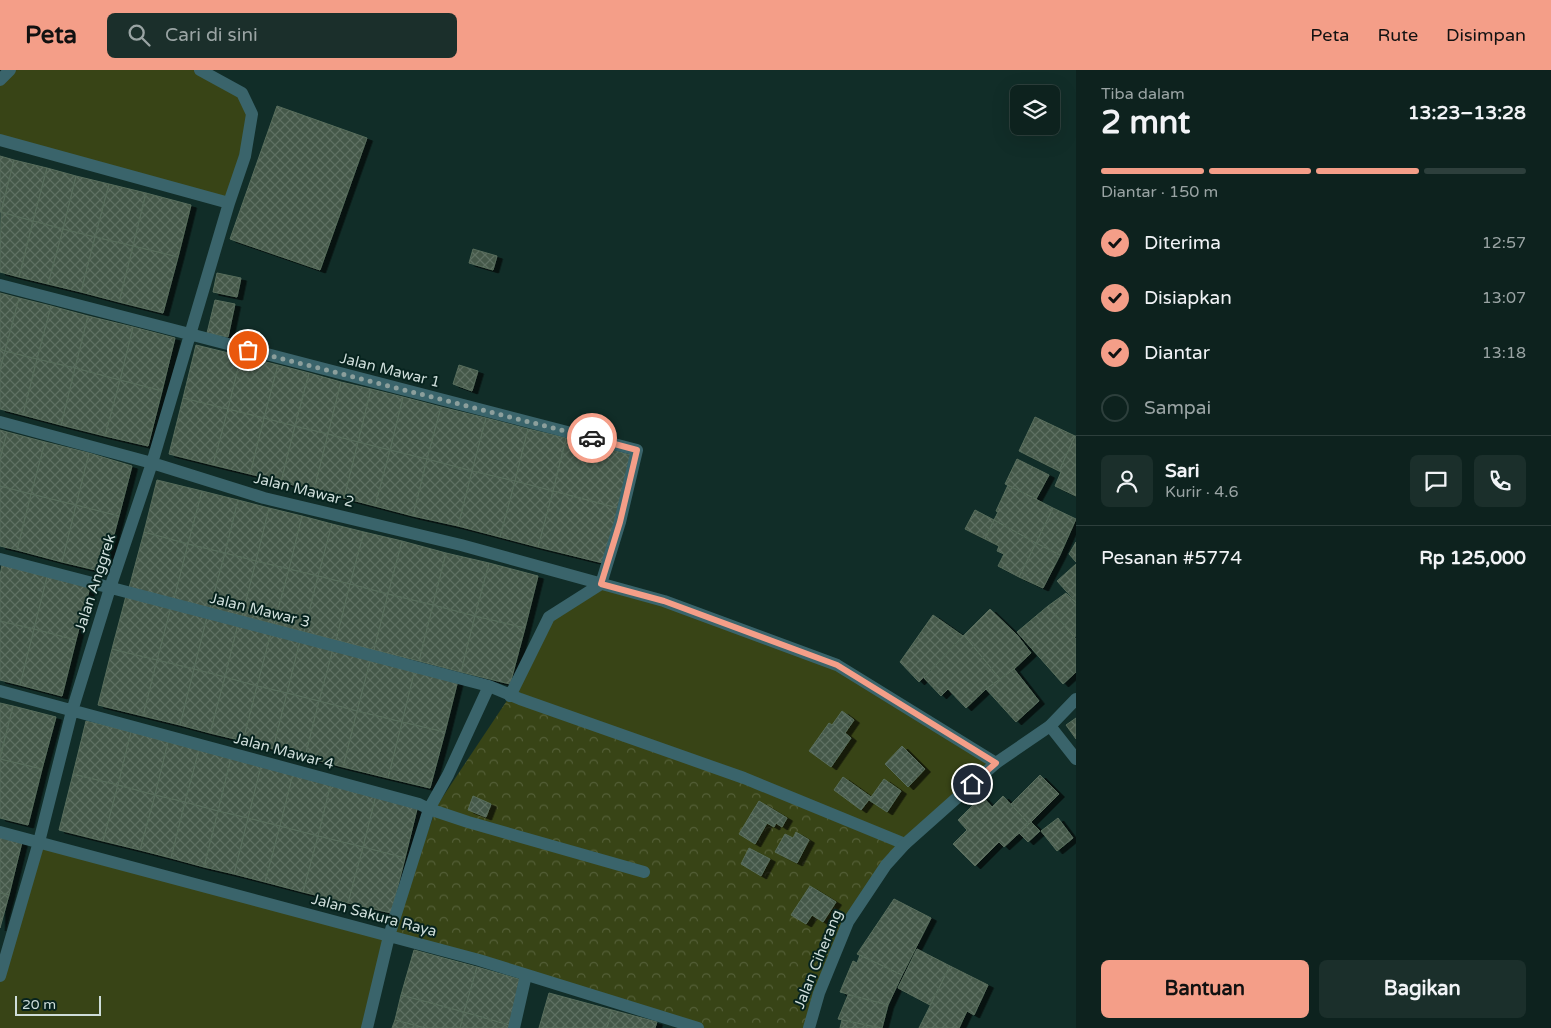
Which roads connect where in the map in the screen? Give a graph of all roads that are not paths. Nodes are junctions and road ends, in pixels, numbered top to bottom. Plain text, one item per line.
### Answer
1 (10, 70) edge
2 (200, 70) edge
3 (0, 80) edge
4 (0, 140) edge
5 (229, 203) junction
6 (0, 285) edge
7 (191, 336) junction
8 (0, 422) edge
9 (152, 462) junction
10 (0, 559) edge
11 (601, 584) junction
12 (110, 588) junction
13 (489, 686) junction
14 (0, 691) edge
15 (510, 696) junction
16 (1076, 699) edge
17 (72, 711) junction
18 (1050, 726) junction
19 (1076, 759) edge
20 (996, 763) junction
21 (429, 809) junction
22 (0, 832) edge
23 (39, 842) junction
24 (905, 844) junction
25 (644, 872) dead end
26 (389, 936) junction
27 (2, 962) edge
28 (526, 975) junction
29 (0, 976) edge
30 (667, 1023) edge
31 (367, 1028) edge
32 (514, 1028) edge
33 (698, 1028) edge
34 (809, 1028) edge

1 - 3 street
2 - 5 street, Jalan Anggrek
4 - 5 street
5 - 7 street, Jalan Anggrek
6 - 7 street, Jalan Mawar 1
7 - 9 street, Jalan Anggrek
7 - 11 street, Jalan Mawar 1
8 - 9 street, Jalan Mawar 2
9 - 11 street, Jalan Mawar 2
9 - 12 street, Jalan Anggrek
10 - 12 street, Jalan Mawar 3
11 - 15 street
11 - 20 street, Jalan Mawar 2
12 - 13 street, Jalan Mawar 3
12 - 17 street, Jalan Anggrek
13 - 15 street, Jalan Mawar 3
13 - 21 street
14 - 17 street, Jalan Mawar 4
15 - 24 street, Jalan Mawar 3
16 - 18 street, Jalan Ciherang
17 - 21 street, Jalan Mawar 4
17 - 23 street, Jalan Anggrek
18 - 19 street
18 - 20 street, Jalan Ciherang
20 - 24 street, Jalan Ciherang
21 - 25 street, Jalan Mawar 4
21 - 26 street
22 - 23 street, Jalan Sakura Raya
23 - 26 street, Jalan Sakura Raya
23 - 27 street, Jalan Anggrek
24 - 34 street, Jalan Ciherang
26 - 28 street, Jalan Sakura Raya
26 - 31 street
27 - 29 street, Jalan Anggrek
28 - 30 street, Jalan Sakura Raya
28 - 32 street
30 - 33 street, Jalan Sakura Raya

